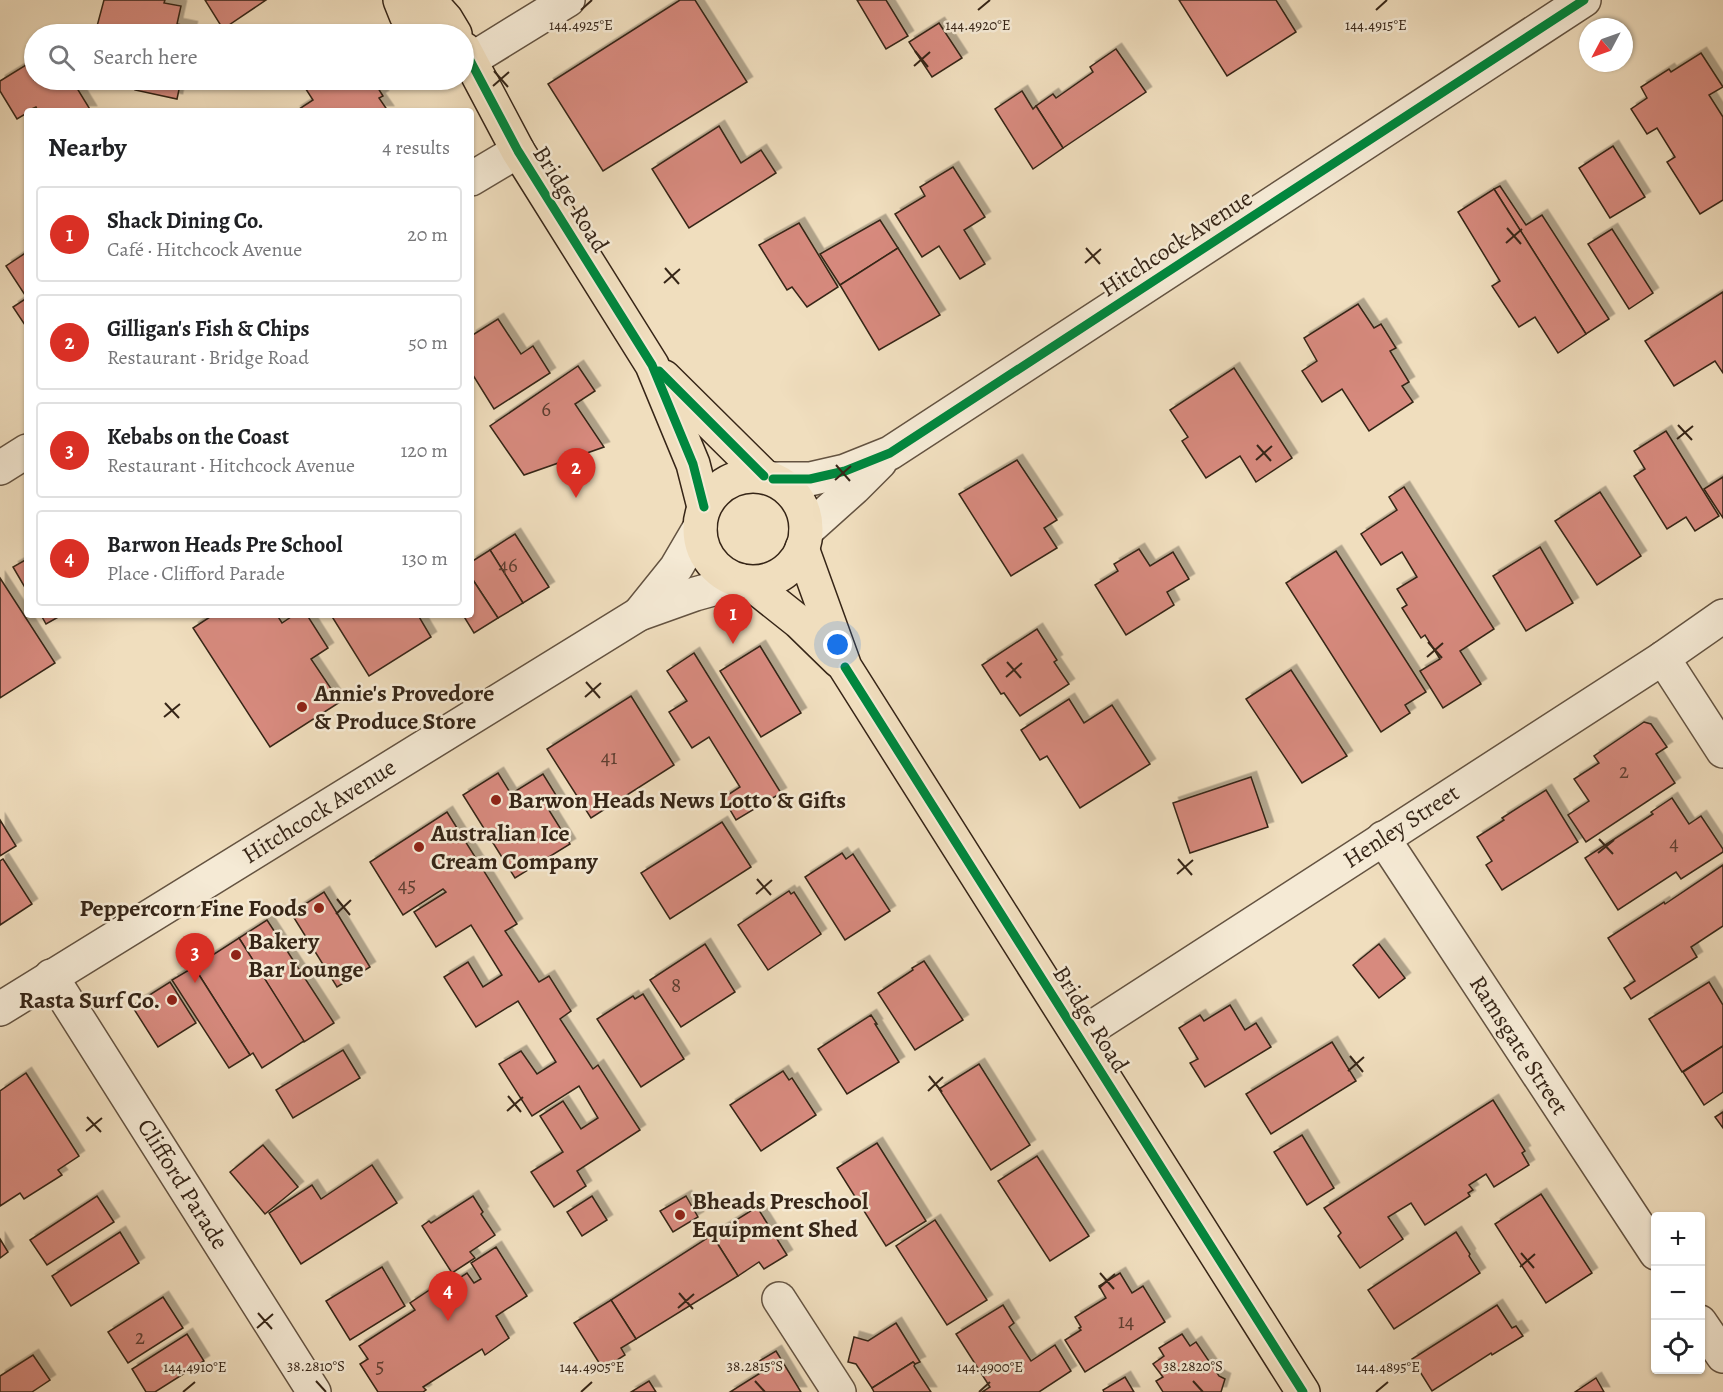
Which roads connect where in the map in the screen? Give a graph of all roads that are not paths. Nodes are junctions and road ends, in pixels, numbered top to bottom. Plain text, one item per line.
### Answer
1 (400, 0) edge
2 (429, 0) edge
3 (568, 0) edge
4 (1584, 0) edge
5 (412, 24) edge
6 (448, 24) edge
7 (474, 49) edge
8 (474, 78) edge
9 (518, 151) junction
10 (474, 177) edge
11 (652, 365) junction
12 (24, 453) edge
13 (890, 453) junction
14 (0, 468) edge
15 (769, 478) junction
16 (702, 517) junction
17 (804, 540) junction
18 (746, 582) junction
19 (639, 614) junction
20 (1723, 616) edge
21 (1663, 658) junction
22 (845, 667) junction
23 (1723, 751) edge
24 (1383, 838) junction
25 (51, 976) junction
26 (0, 1009) edge
27 (1078, 1036) junction
28 (1651, 1245) edge
29 (779, 1299) dead end
30 (1705, 1328) edge
31 (1723, 1356) edge
32 (314, 1392) edge
33 (838, 1392) edge
34 (1303, 1392) edge

1 - 5 main road
2 - 6 main road, Bridge Road
3 - 7 street
4 - 13 street, Hitchcock Avenue
8 - 9 main road, Bridge Road
9 - 10 street
9 - 11 main road, Bridge Road
11 - 15 main road, Bridge Road
11 - 16 main road, Bridge Road
12 - 14 street
13 - 15 street, Hitchcock Avenue
13 - 17 street, Hitchcock Avenue
15 - 16 main road
15 - 17 main road
16 - 18 main road
16 - 19 street, Hitchcock Avenue
17 - 18 main road
17 - 22 main road, Bridge Road
18 - 19 street, Hitchcock Avenue
18 - 22 main road, Bridge Road
19 - 25 street, Hitchcock Avenue
20 - 21 street, Henley Street
21 - 23 street
21 - 24 street, Henley Street
22 - 27 main road, Bridge Road
24 - 27 street, Henley Street
24 - 28 street, Ramsgate Street
25 - 26 street, Hitchcock Avenue
25 - 32 street, Clifford Parade
27 - 34 main road, Bridge Road
29 - 33 street
30 - 31 street

